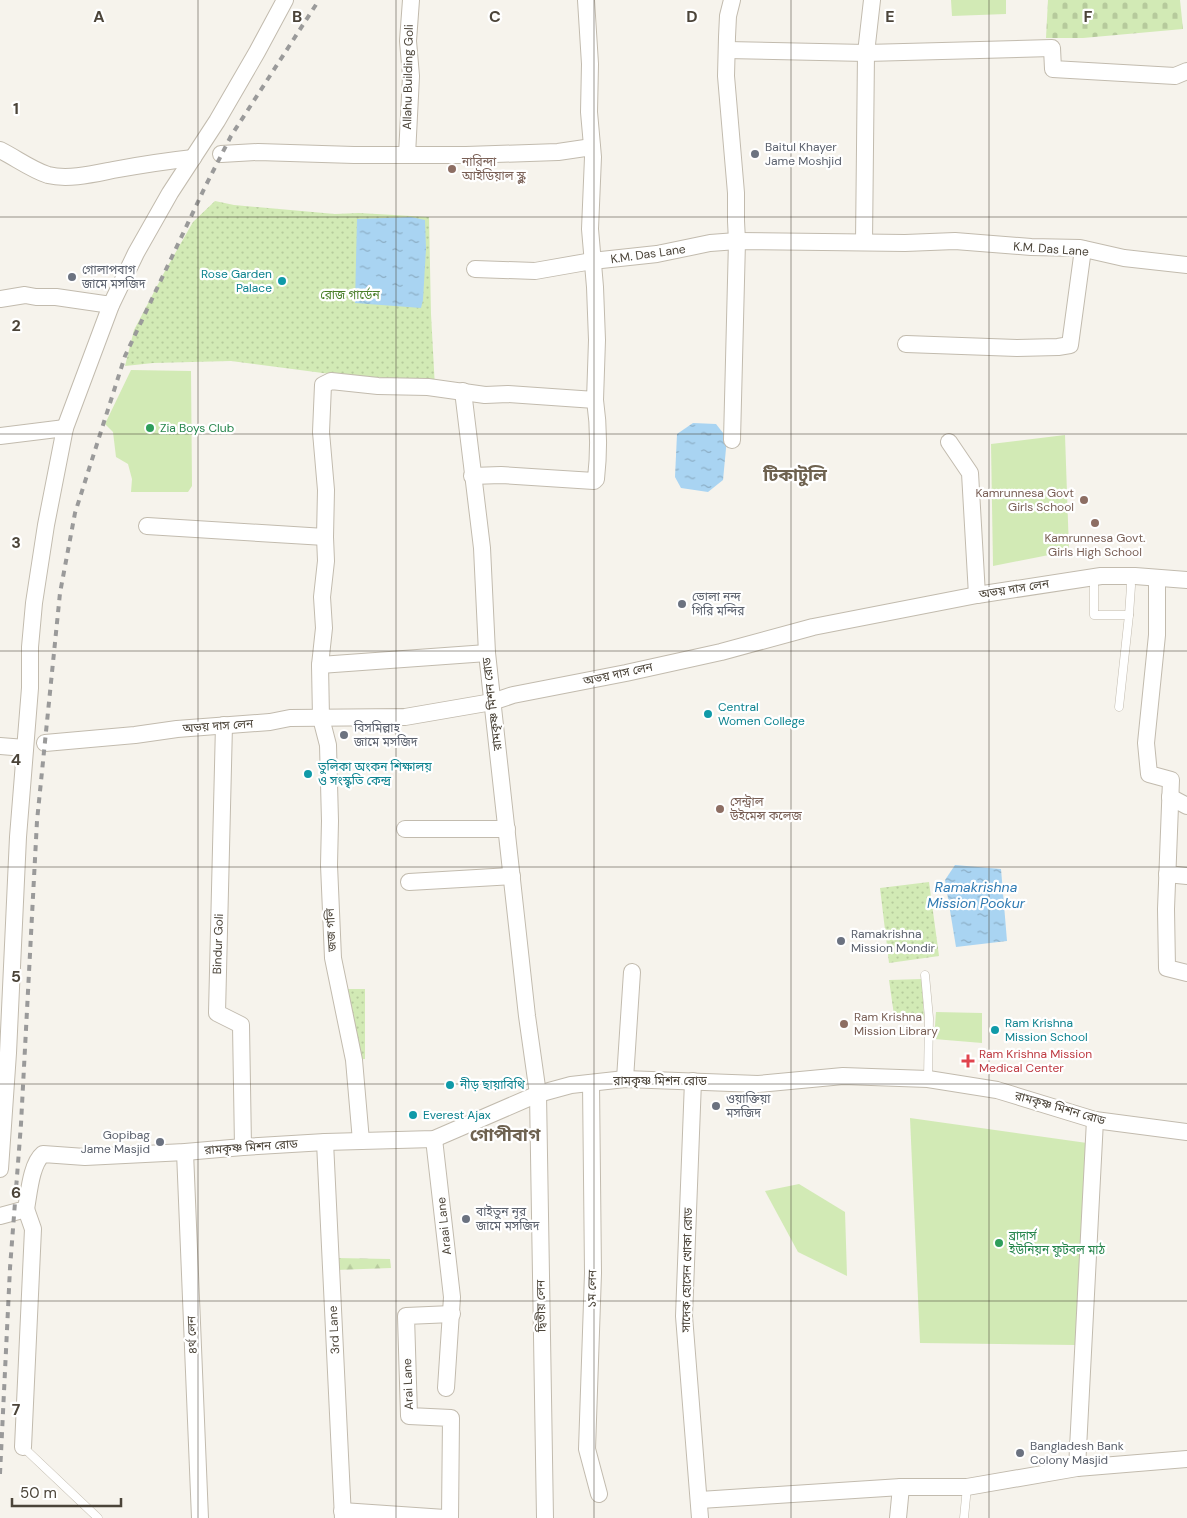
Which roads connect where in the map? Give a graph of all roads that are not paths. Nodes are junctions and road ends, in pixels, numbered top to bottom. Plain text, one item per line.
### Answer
1 (285, 0) edge
2 (411, 0) edge
3 (586, 0) edge
4 (732, 0) edge
5 (872, 0) edge
6 (727, 50) junction
7 (866, 53) junction
8 (1187, 72) edge
9 (592, 147) junction
10 (0, 150) edge
11 (221, 154) dead end
12 (407, 155) junction
13 (193, 158) junction
14 (738, 241) junction
15 (864, 242) junction
16 (1083, 249) junction
17 (592, 261) junction
18 (1187, 265) edge
19 (475, 269) dead end
20 (0, 299) edge
21 (111, 304) junction
22 (906, 344) dead end
23 (463, 391) junction
24 (595, 400) junction
25 (64, 428) junction
26 (0, 436) edge
27 (732, 440) dead end
28 (949, 442) dead end
29 (472, 476) junction
30 (147, 526) dead end
31 (325, 538) junction
32 (1130, 576) junction
33 (1094, 577) junction
34 (1157, 578) junction
35 (1187, 580) edge
36 (977, 594) junction
37 (1129, 615) junction
38 (486, 653) junction
39 (320, 665) junction
40 (492, 702) junction
41 (1120, 707) dead end
42 (321, 718) junction
43 (224, 725) junction
44 (45, 743) dead end
45 (0, 746) edge
46 (26, 748) junction
47 (1170, 797) junction
48 (1187, 806) edge
49 (405, 829) dead end
50 (507, 829) junction
51 (1167, 874) junction
52 (512, 876) junction
53 (1187, 876) edge
54 (409, 882) dead end
55 (632, 972) dead end
56 (1187, 973) edge
57 (925, 975) dead end
58 (527, 1016) joint
59 (4, 1053) edge
60 (625, 1079) junction
61 (928, 1079) junction
62 (693, 1081) junction
63 (591, 1083) junction
64 (538, 1094) junction
65 (1095, 1120) junction
66 (1183, 1133) edge
67 (434, 1139) junction
68 (361, 1140) junction
69 (325, 1142) junction
70 (243, 1147) junction
71 (185, 1152) junction
72 (0, 1170) edge
73 (26, 1209) junction
74 (0, 1216) edge
75 (452, 1314) junction
76 (446, 1388) dead end
77 (23, 1448) joint
78 (1187, 1458) edge
79 (1077, 1468) junction
80 (967, 1487) junction
81 (901, 1488) junction
82 (599, 1494) dead end
83 (700, 1500) junction
84 (342, 1514) edge
85 (98, 1518) edge
86 (200, 1518) edge
87 (445, 1518) edge
88 (450, 1518) edge
89 (545, 1518) edge
90 (700, 1518) edge
91 (898, 1518) edge
92 (964, 1518) edge

1 - 13 street
2 - 12 street, Allahu Building Goli
3 - 9 street, K.M. Das Lane
4 - 6 street
5 - 7 street
6 - 7 street
6 - 14 street
7 - 8 street
7 - 15 street
9 - 12 street
9 - 17 street, K.M. Das Lane
10 - 13 street
11 - 12 street
13 - 21 street
14 - 15 street, K.M. Das Lane
14 - 17 street, K.M. Das Lane
14 - 27 street
15 - 16 street, K.M. Das Lane
16 - 18 street, K.M. Das Lane
16 - 22 street
17 - 19 street
17 - 24 street
20 - 21 street
21 - 25 street
23 - 24 street
23 - 29 street, রামকৃষ্ণ মিশন রোড
23 - 31 street, জজ গলি
24 - 29 street
25 - 26 street
25 - 46 street
28 - 36 street
29 - 38 street, রামকৃষ্ণ মিশন রোড
30 - 31 street
31 - 39 street, জজ গলি
32 - 33 street, অভয় দাস লেন
32 - 34 street, অভয় দাস লেন
32 - 37 lane
33 - 36 street, অভয় দাস লেন
33 - 37 lane
34 - 35 street, অভয় দাস লেন
34 - 47 street
36 - 40 street, অভয় দাস লেন
37 - 41 lane
38 - 39 street
38 - 40 street, রামকৃষ্ণ মিশন রোড
39 - 42 street, জজ গলি
40 - 42 street, অভয় দাস লেন
40 - 50 street, রামকৃষ্ণ মিশন রোড
42 - 43 street, অভয় দাস লেন
42 - 68 street, জজ গলি
43 - 44 street, অভয় দাস লেন
43 - 70 street, Bindur Goli
45 - 46 street
46 - 59 street
47 - 48 street
47 - 51 street
49 - 50 street
50 - 52 street, রামকৃষ্ণ মিশন রোড
51 - 53 street
51 - 56 street
52 - 54 street
52 - 58 street, রামকৃষ্ণ মিশন রোড
55 - 60 street
57 - 61 lane
58 - 64 street, দ্বিতীয় লেন
59 - 72 street
60 - 62 street, রামকৃষ্ণ মিশন রোড
60 - 63 street, রামকৃষ্ণ মিশন রোড
61 - 62 street, রামকৃষ্ণ মিশন রোড
61 - 65 street, রামকৃষ্ণ মিশন রোড
62 - 83 street, সাদেক হোসেন খোকা রোড
63 - 64 street, রামকৃষ্ণ মিশন রোড
63 - 82 street, ১ম লেন
64 - 67 street, রামকৃষ্ণ মিশন রোড
64 - 89 street, দ্বিতীয় লেন
65 - 66 street, রামকৃষ্ণ মিশন রোড
65 - 79 street
67 - 68 street, রামকৃষ্ণ মিশন রোড
67 - 75 street, Araai Lane
68 - 69 street, রামকৃষ্ণ মিশন রোড
69 - 70 street, রামকৃষ্ণ মিশন রোড
69 - 84 street, 3rd Lane
70 - 71 street, রামকৃষ্ণ মিশন রোড
71 - 73 street, রামকৃষ্ণ মিশন রোড
71 - 86 street, ৪র্থ লেন
73 - 74 street
73 - 77 street
75 - 76 street, Araai Lane
75 - 88 street, Arai Lane
77 - 85 lane
78 - 79 street
79 - 80 street
80 - 81 street
80 - 92 lane
81 - 83 street
81 - 91 street
83 - 90 street, সাদেক হোসেন খোকা রোড
84 - 87 street

